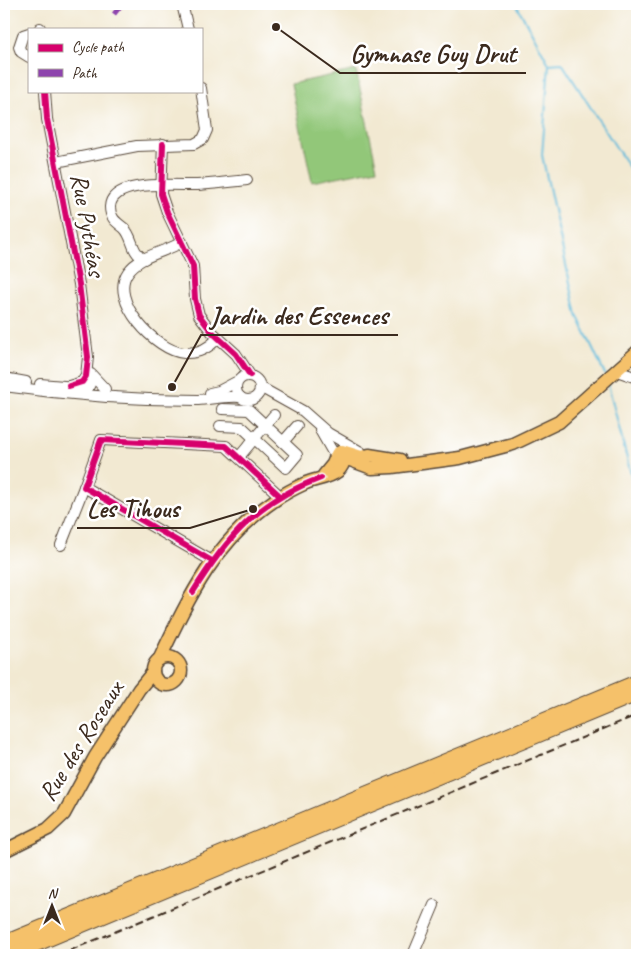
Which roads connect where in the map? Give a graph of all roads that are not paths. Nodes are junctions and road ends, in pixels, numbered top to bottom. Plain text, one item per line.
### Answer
1 (182, 4) edge
2 (188, 28) edge
3 (28, 33) edge
4 (28, 56) edge
5 (45, 92) edge
6 (202, 92) edge
7 (163, 144) junction
8 (56, 162) junction
9 (247, 180) dead end
10 (161, 184) junction
11 (182, 242) junction
12 (144, 259) junction
13 (218, 338) junction
14 (637, 352) edge
15 (236, 354) junction
16 (88, 366) junction
17 (250, 375) junction
18 (614, 376) junction
19 (4, 378) edge
20 (637, 378) edge
21 (238, 381) junction
22 (91, 383) junction
23 (4, 386) edge
24 (260, 387) junction
25 (67, 390) junction
26 (240, 397) junction
27 (255, 398) junction
28 (286, 402) junction
29 (222, 409) dead end
30 (274, 415) dead end
31 (220, 426) dead end
32 (265, 426) junction
33 (297, 426) dead end
34 (254, 440) junction
35 (283, 442) junction
36 (343, 451) junction
37 (238, 457) junction
38 (460, 458) junction
39 (84, 487) junction
40 (280, 496) junction
41 (61, 545) dead end
42 (212, 561) junction
43 (165, 653) junction
44 (151, 679) junction
45 (637, 682) edge
46 (637, 694) edge
47 (4, 851) edge
48 (434, 905) dead end
49 (4, 944) edge
50 (10, 955) edge
51 (413, 955) edge

1 - 2 street
3 - 4 street
5 - 8 street, Rue Pythéas
6 - 7 street
7 - 8 street
7 - 10 street
8 - 16 street, Rue Pythéas
9 - 10 street
10 - 11 street
10 - 12 street
11 - 12 street
11 - 13 street
12 - 13 street
13 - 15 street
14 - 18 main road
15 - 17 street
15 - 21 street
16 - 22 street, Rue Pythéas
16 - 25 street
17 - 21 street
17 - 24 street
18 - 20 street
18 - 38 main road
19 - 25 street
21 - 22 street
21 - 26 street
22 - 25 street
23 - 25 street
24 - 27 street
24 - 28 street
25 - 26 street
26 - 27 street
27 - 28 street
28 - 36 street
29 - 32 street
30 - 32 street
31 - 34 street
32 - 34 street
32 - 35 street
33 - 35 street
34 - 35 street
34 - 37 street
36 - 38 main road
36 - 38 main road
36 - 40 main road, Rue des Roseaux
37 - 39 street
37 - 40 street
39 - 41 street
39 - 42 street
40 - 42 main road, Rue des Roseaux
42 - 43 main road, Rue des Roseaux
43 - 44 main road, Rue des Roseaux
43 - 44 main road, Rue des Roseaux
44 - 47 main road, Rue des Roseaux
45 - 49 highway
46 - 50 highway
48 - 51 street

